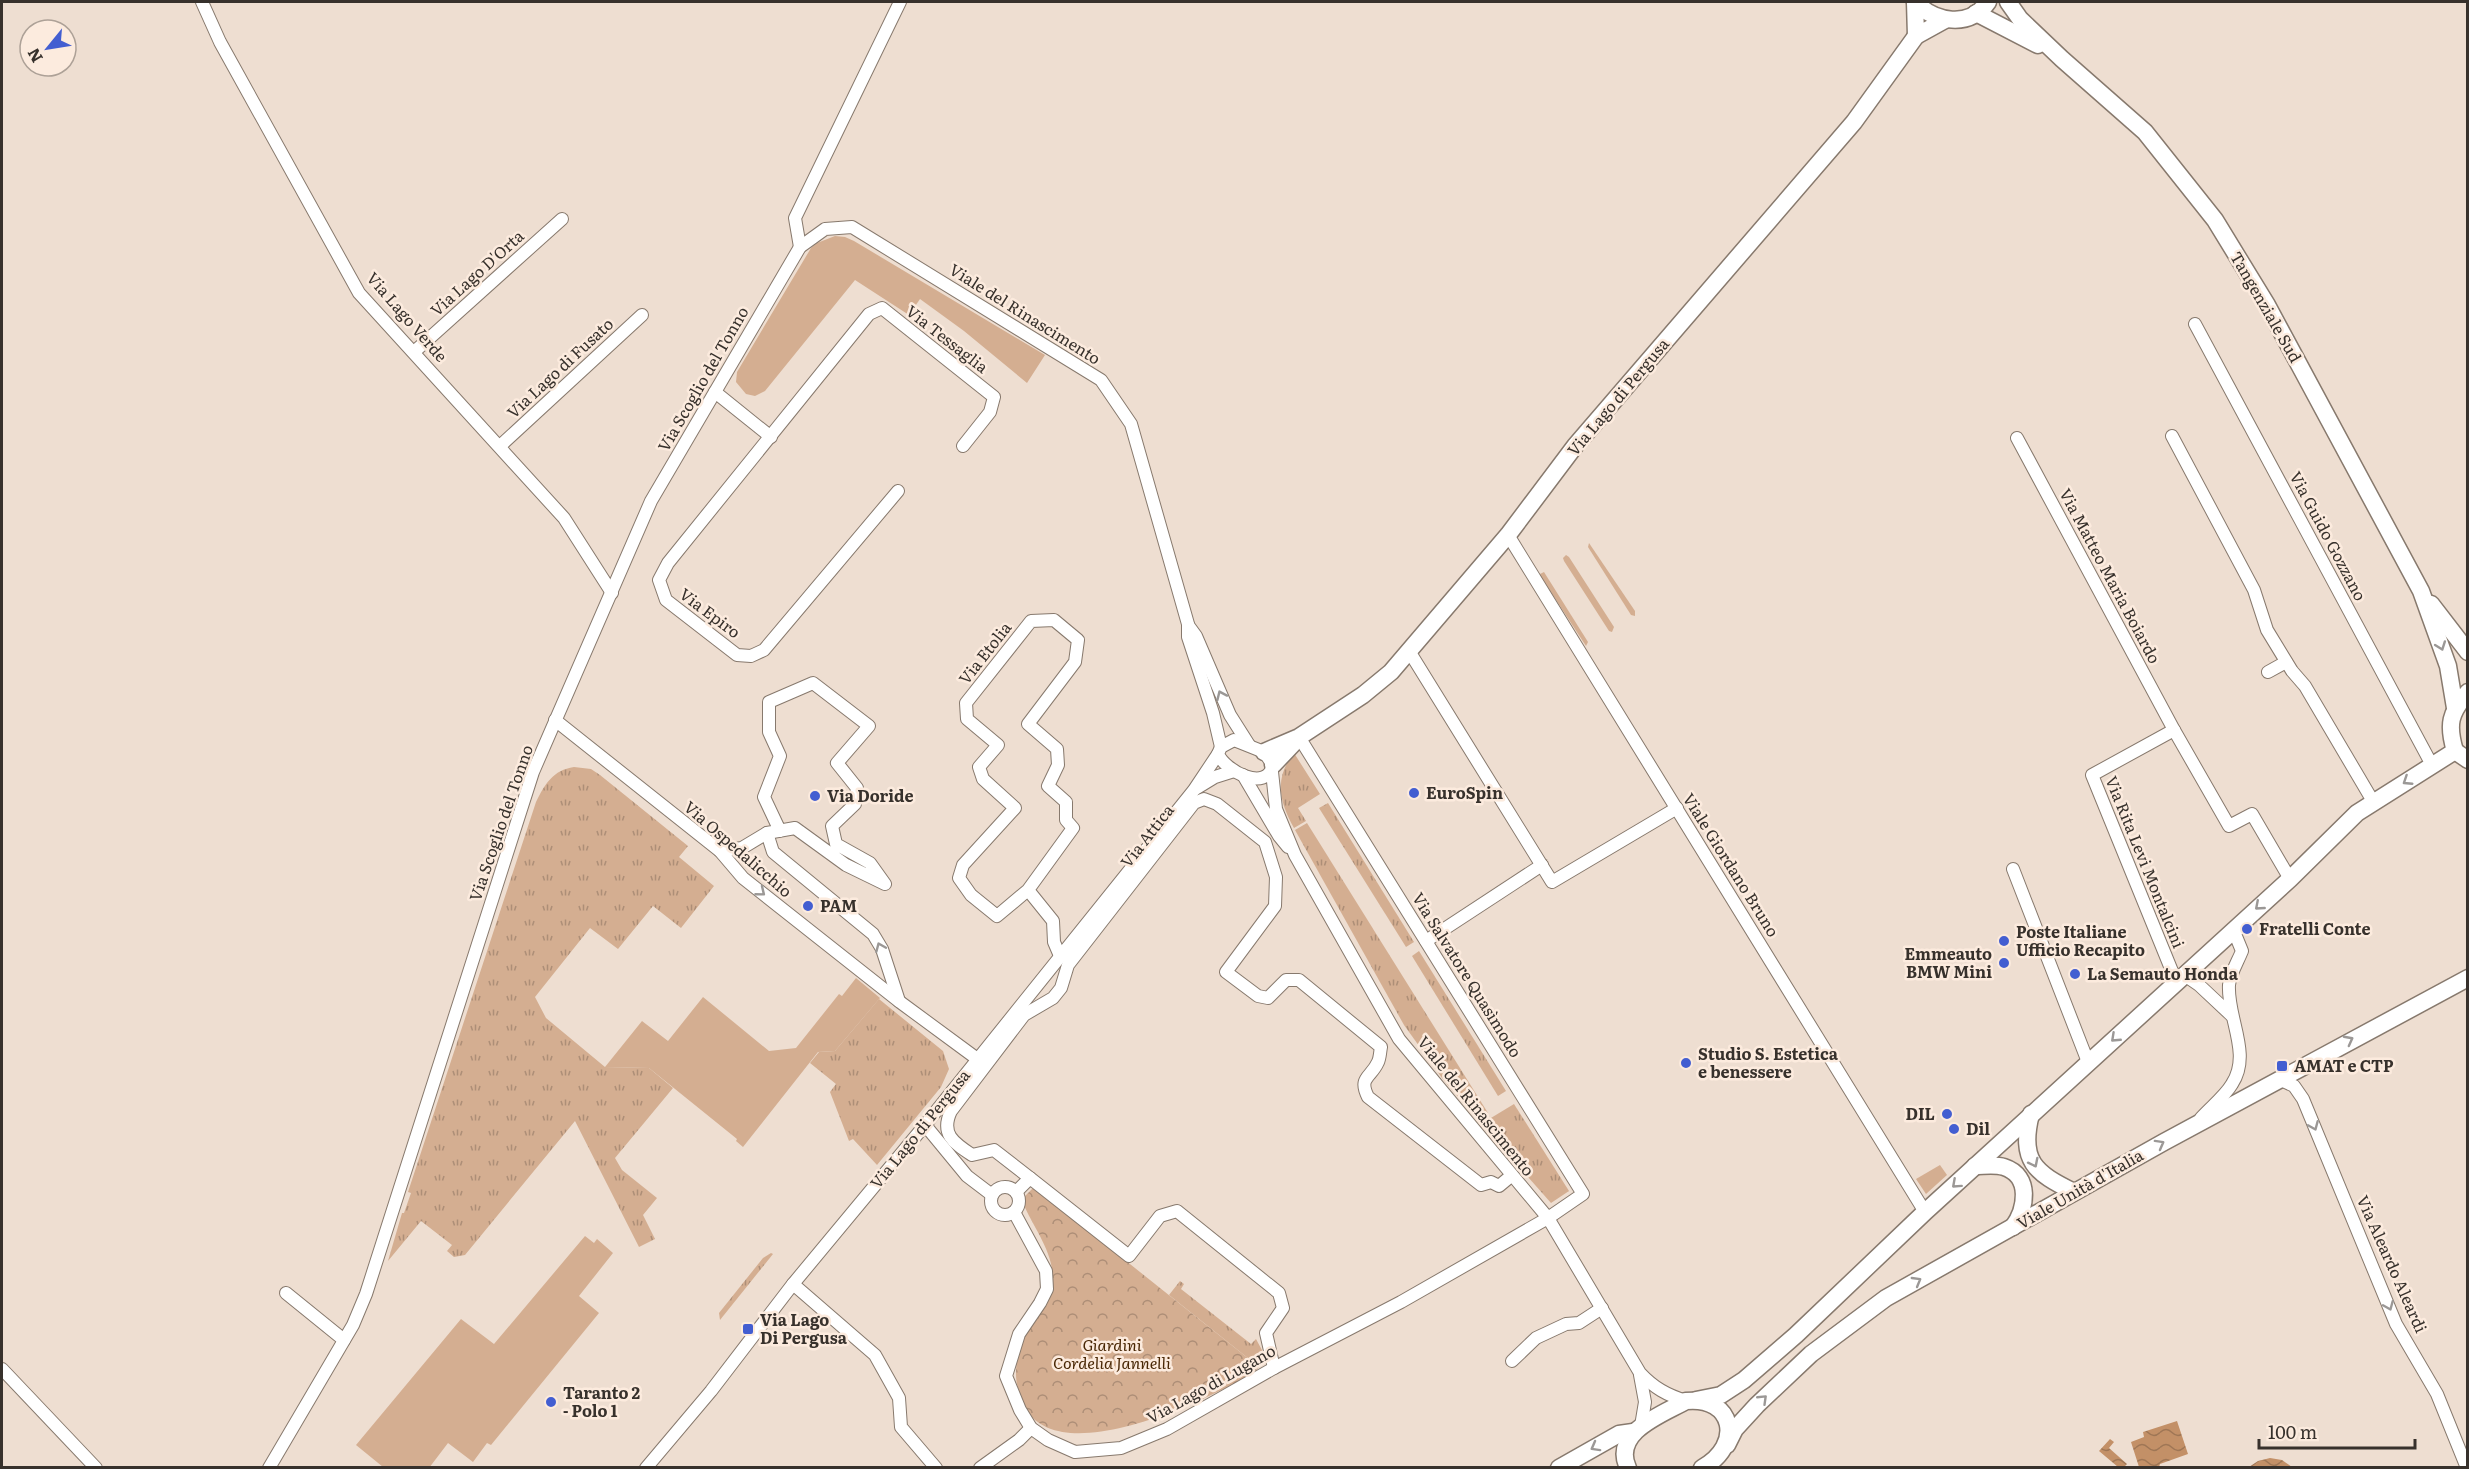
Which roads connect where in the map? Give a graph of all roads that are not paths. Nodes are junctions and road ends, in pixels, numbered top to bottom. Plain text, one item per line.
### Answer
1 (202, 2) edge
2 (900, 2) edge
3 (1915, 2) edge
4 (2008, 2) edge
5 (1982, 7) edge
6 (1945, 20) junction
7 (1916, 36) junction
8 (2062, 59) junction
9 (562, 219) dead end
10 (800, 247) junction
11 (642, 315) dead end
12 (2195, 324) dead end
13 (414, 352) junction
14 (715, 392) junction
15 (2172, 436) dead end
16 (771, 437) junction
17 (2017, 438) dead end
18 (500, 446) junction
19 (963, 446) dead end
20 (898, 491) dead end
21 (1508, 535) junction
22 (2421, 591) junction
23 (612, 593) junction
24 (1188, 624) junction
25 (2379, 649) dead end
26 (1409, 651) junction
27 (2468, 652) edge
28 (2286, 662) junction
29 (2268, 672) dead end
30 (2468, 692) edge
31 (2455, 708) junction
32 (555, 720) junction
33 (2174, 730) junction
34 (1299, 737) junction
35 (1220, 751) junction
36 (2461, 756) edge
37 (1264, 759) junction
38 (2429, 759) junction
39 (1239, 773) junction
40 (1194, 790) junction
41 (2374, 802) junction
42 (1677, 808) junction
43 (780, 831) junction
44 (767, 833) junction
45 (720, 850) junction
46 (1295, 855) junction
47 (1542, 865) junction
48 (2013, 869) dead end
49 (2290, 879) junction
50 (1028, 890) junction
51 (2233, 929) junction
52 (1426, 941) junction
53 (1060, 956) junction
54 (2180, 978) junction
55 (2468, 978) edge
56 (1037, 983) junction
57 (1053, 998) junction
58 (900, 1002) junction
59 (2231, 1015) junction
60 (976, 1058) junction
61 (2088, 1062) junction
62 (2281, 1080) junction
63 (2031, 1114) junction
64 (925, 1125) junction
65 (2192, 1127) junction
66 (1975, 1166) junction
67 (1511, 1176) junction
68 (1030, 1178) junction
69 (1016, 1192) junction
70 (2073, 1192) junction
71 (1583, 1194) junction
72 (992, 1195) junction
73 (1591, 1206) dead end
74 (1014, 1212) junction
75 (1925, 1212) junction
76 (1548, 1218) junction
77 (2012, 1227) junction
78 (793, 1284) junction
79 (286, 1293) dead end
80 (1602, 1308) junction
81 (344, 1340) junction
82 (1512, 1361) dead end
83 (1274, 1368) junction
84 (2, 1369) edge
85 (1640, 1373) junction
86 (1691, 1400) junction
87 (1031, 1428) junction
88 (1637, 1429) junction
89 (1727, 1445) junction
90 (96, 1467) edge
91 (269, 1467) edge
92 (646, 1467) edge
93 (936, 1467) edge
94 (980, 1467) edge
95 (1559, 1467) edge
96 (1628, 1467) edge
97 (1702, 1467) edge
98 (2467, 1467) edge

1 - 13 street, Via Lago Verde
2 - 10 street
3 - 6 main road
3 - 7 main road
4 - 8 main road, Tangenziale Sud
5 - 6 main road, Via Lago di Pergusa
5 - 8 main road, Tangenziale Sud
6 - 7 main road, Via Lago di Pergusa
7 - 21 main road, Via Lago di Pergusa
8 - 22 main road, Tangenziale Sud
9 - 13 street, Via Lago D'Orta
10 - 14 street, Via Scoglio del Tonno
10 - 24 street, Viale del Rinascimento
11 - 18 street, Via Lago di Fusato
12 - 38 street, Via Guido Gozzano
13 - 18 street, Via Lago Verde
14 - 16 street
14 - 23 street, Via Scoglio del Tonno
15 - 28 street
16 - 19 street, Via Tessaglia
16 - 20 street, Via Epiro
17 - 33 street, Via Matteo Maria Boiardo
18 - 23 street, Via Lago Verde
21 - 26 main road, Via Lago di Pergusa
21 - 42 street, Viale Giordano Bruno
22 - 27 main road, Tangenziale Sud
22 -> 31 main road, Tangenziale Sud
23 - 32 street, Via Scoglio del Tonno
24 - 35 street, Viale del Rinascimento
37 -> 24 street, Viale del Rinascimento
25 - 38 street
26 - 34 main road, Via Lago di Pergusa
26 - 47 street
28 - 29 street
28 - 41 street
30 - 31 main road
31 - 36 main road
32 - 45 street, Via Ospedalicchio
32 - 81 street, Via Scoglio del Tonno
33 - 49 street, Via Matteo Maria Boiardo
33 - 54 street, Via Rita Levi Montalcini
34 - 37 main road, Via Lago di Pergusa
34 - 52 street, Via Salvatore Quasìmodo
35 - 37 street
35 - 39 street
35 - 40 street, Via Lago di Pergusa
36 - 38 main road
37 - 39 street
37 - 46 street
38 -> 41 main road
39 - 40 street
39 - 46 street
40 - 53 street, Via Lago di Pergusa
41 - 49 main road
42 - 47 street
42 - 75 street, Viale Giordano Bruno
43 - 43 street
43 - 44 street
44 - 45 street
58 -> 44 street
45 -> 58 street, Via Ospedalicchio
46 - 67 street, Viale del Rinascimento
47 - 52 street
48 - 61 street
49 -> 51 main road
50 - 50 street, Via Etolia
50 - 53 street
51 - 54 main road
51 - 59 street
52 - 71 street, Via Salvatore Quasìmodo
53 - 56 street, Via Lago di Pergusa
54 - 59 street
54 -> 61 main road
62 -> 55 main road, Viale Unità d'Italia
56 - 57 street
56 - 60 street, Via Lago di Pergusa
57 - 67 street, Via Attica
57 - 68 street
58 - 60 street, Via Ospedalicchio
59 - 65 street
60 - 64 street, Via Lago di Pergusa
61 - 63 main road
62 - 65 main road, Viale Unità d'Italia
62 -> 98 street, Via Aleardo Aleardi
63 - 66 main road
63 -> 70 main road
64 - 72 street
64 - 78 street, Via Lago di Pergusa
70 -> 65 main road, Viale Unità d'Italia
66 -> 75 main road
66 - 77 main road
67 - 76 street, Viale del Rinascimento
68 - 69 street
68 - 83 street
69 - 72 street
69 - 74 street
70 - 77 main road, Viale Unità d'Italia
71 - 73 street, Via Salvatore Quasìmodo
71 - 76 street
72 - 74 street
74 - 87 street, Via Lago di Lugano
75 - 86 main road
76 - 80 street, Viale del Rinascimento
76 - 83 street, Via Lago di Lugano
89 -> 77 main road, Viale Unità d'Italia
78 - 92 street, Via Lago di Pergusa
78 - 93 street
79 - 81 street
80 - 82 street
80 - 85 street, Viale del Rinascimento
81 - 91 street, Via Scoglio del Tonno
83 - 87 street, Via Lago di Lugano
84 - 90 street
85 - 86 street, Viale del Rinascimento
85 - 88 street, Viale del Rinascimento
86 - 88 main road
86 - 89 main road
87 - 94 street
88 -> 95 main road
88 - 96 main road
89 - 97 main road, Viale Unità d'Italia

